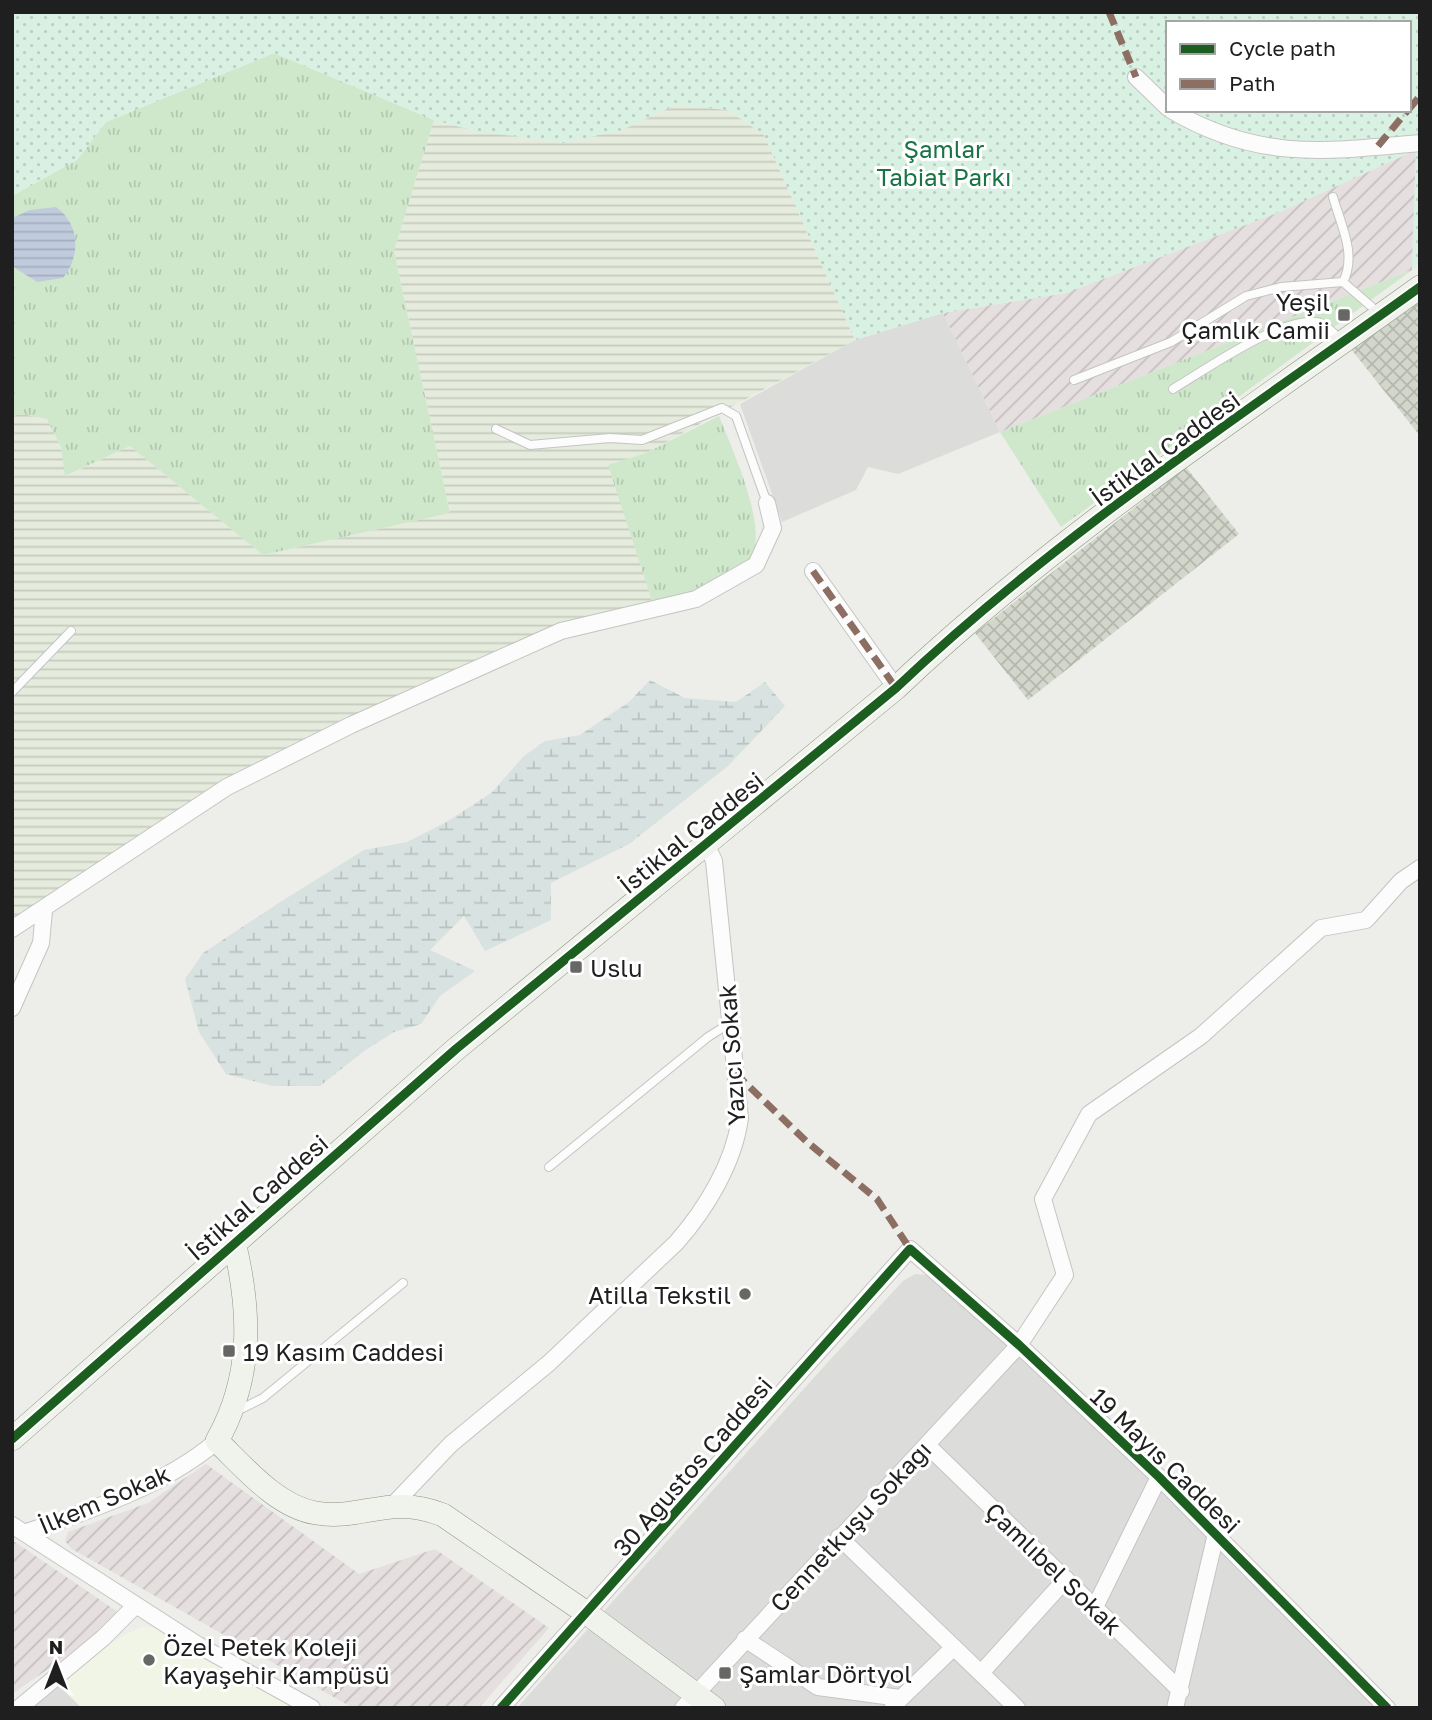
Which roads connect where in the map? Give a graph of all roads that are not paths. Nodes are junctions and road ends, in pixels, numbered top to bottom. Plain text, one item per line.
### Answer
1 (1136, 77) dead end
2 (1166, 105) edge
3 (1175, 112) edge
4 (1420, 143) edge
5 (1332, 197) dead end
6 (1343, 282) junction
7 (1420, 287) edge
8 (1381, 315) junction
9 (1343, 342) junction
10 (1074, 380) dead end
11 (1173, 388) dead end
12 (496, 429) dead end
13 (767, 503) joint
14 (813, 571) dead end
15 (71, 631) dead end
16 (896, 688) junction
17 (12, 692) edge
18 (706, 844) junction
19 (1420, 868) edge
20 (44, 911) junction
21 (12, 929) edge
22 (12, 1008) edge
23 (730, 1023) junction
24 (549, 1167) dead end
25 (234, 1242) junction
26 (910, 1249) joint
27 (403, 1283) dead end
28 (1019, 1345) junction
29 (232, 1413) junction
30 (17, 1429) edge
31 (217, 1441) junction
32 (927, 1444) junction
33 (1159, 1477) junction
34 (393, 1505) junction
35 (18, 1529) edge
36 (1216, 1534) junction
37 (839, 1537) junction
38 (1066, 1579) junction
39 (136, 1605) junction
40 (1095, 1607) junction
41 (588, 1614) junction
42 (745, 1639) junction
43 (954, 1647) junction
44 (981, 1673) junction
45 (1181, 1691) junction
46 (688, 1701) edge
47 (896, 1703) edge
48 (1382, 1706) edge
49 (19, 1708) edge
50 (312, 1708) edge
51 (502, 1708) edge
52 (714, 1708) edge
53 (1017, 1708) edge
54 (1175, 1708) edge

1 - 2 street
3 - 4 street
5 - 6 lane
6 - 8 lane
6 - 10 lane
7 - 8 main road, İstiklal Caddesi
8 - 9 main road, İstiklal Caddesi
9 - 11 lane
9 - 16 main road, İstiklal Caddesi
12 - 13 lane
13 - 20 street
14 - 16 street
15 - 17 lane
16 - 18 main road, İstiklal Caddesi
18 - 23 street, Yazıcı Sokak
18 - 25 main road, İstiklal Caddesi
19 - 28 street, Cennetkuşu Sokağı
20 - 21 street
20 - 22 street
23 - 24 lane
23 - 34 street, Yazıcı Sokak
25 - 29 main road
25 - 30 main road, İstiklal Caddesi
26 - 28 street, 19 Mayıs Caddesi
26 - 41 street, 30 Ağustos Caddesi
27 - 29 lane
28 - 32 street, Cennetkuşu Sokağı
28 - 33 street, 19 Mayıs Caddesi
29 - 31 main road
31 - 34 main road
31 - 35 street, İlkem Sokak
32 - 37 street, Cennetkuşu Sokağı
32 - 38 street, Çamlıbel Sokak
33 - 36 street, 19 Mayıs Caddesi
33 - 40 street
34 - 41 main road
35 - 39 street
36 - 45 street
36 - 48 street, 19 Mayıs Caddesi
37 - 42 street, Cennetkuşu Sokağı
37 - 43 street
38 - 40 street, Çamlıbel Sokak
38 - 44 street
39 - 49 street
39 - 50 street
40 - 45 street, Çamlıbel Sokak
41 - 46 main road
41 - 51 street, 30 Ağustos Caddesi
42 - 46 street, Cennetkuşu Sokağı
42 - 47 street
43 - 44 street
43 - 47 street
44 - 53 street
45 - 54 street
46 - 52 main road

